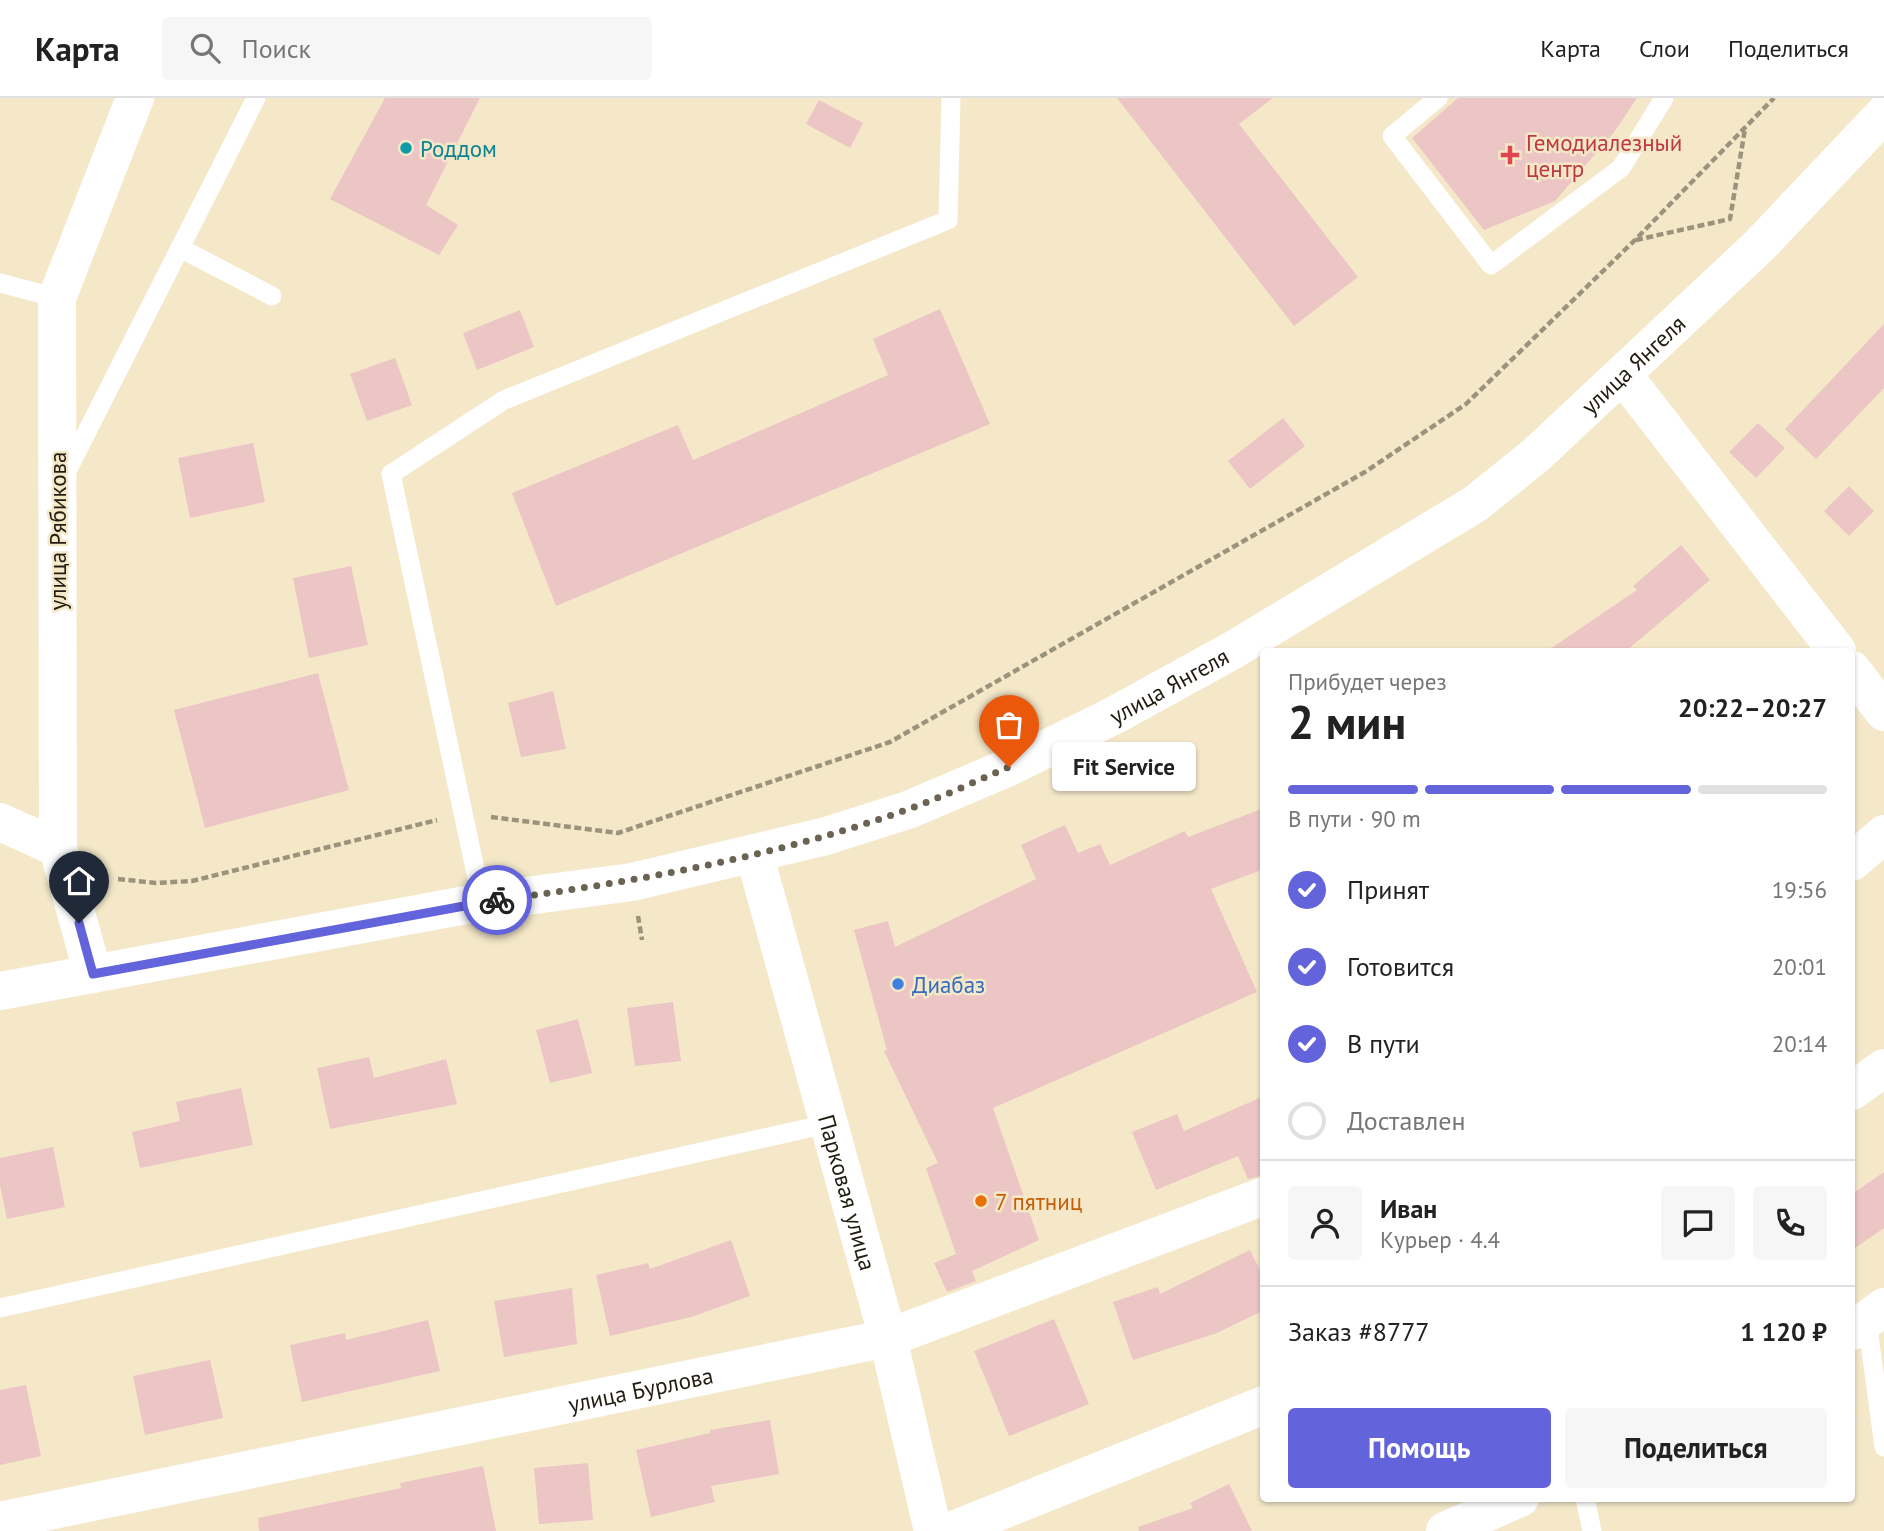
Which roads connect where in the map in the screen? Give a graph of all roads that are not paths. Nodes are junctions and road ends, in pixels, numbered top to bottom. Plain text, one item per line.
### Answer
1 (135, 98) edge
2 (256, 98) edge
3 (951, 98) edge
4 (1438, 98) edge
5 (1664, 98) edge
6 (1884, 114) edge
7 (180, 248) junction
8 (0, 283) edge
9 (272, 296) dead end
10 (57, 298) junction
11 (1623, 375) junction
12 (57, 490) junction
13 (1835, 648) edge
14 (1855, 674) edge
15 (1884, 712) edge
16 (0, 822) edge
17 (1884, 834) edge
18 (58, 848) junction
19 (754, 853) junction
20 (1855, 859) edge
21 (482, 902) junction
22 (93, 974) junction
23 (0, 991) edge
24 (1884, 1068) edge
25 (1855, 1089) edge
26 (827, 1124) junction
27 (1260, 1198) edge
28 (0, 1308) edge
29 (1867, 1319) edge
30 (888, 1338) junction
31 (1260, 1407) edge
32 (1884, 1447) edge
33 (1511, 1502) edge
34 (1586, 1502) edge
35 (0, 1521) edge
36 (933, 1531) edge
37 (951, 1531) edge
38 (1445, 1531) edge
39 (1592, 1531) edge

1 - 10 street, улица Рябикова
2 - 7 lane
3 - 21 lane
4 - 5 lane
6 - 11 street, улица Янгеля
7 - 9 lane
7 - 12 lane
8 - 10 lane
10 - 12 street, улица Рябикова
11 - 13 street
11 - 19 street, улица Янгеля
12 - 18 street, улица Рябикова
14 - 15 street
16 - 18 street
17 - 20 street
18 - 22 street, улица Рябикова
19 - 21 street, улица Янгеля
19 - 26 street, Парковая улица
21 - 22 street, улица Янгеля
22 - 23 street, улица Янгеля
24 - 25 street
26 - 28 lane
26 - 30 street, Парковая улица
27 - 30 street, улица Бурлова
29 - 32 lane
30 - 35 street, улица Бурлова
30 - 36 street, Парковая улица
31 - 37 street
33 - 38 street
34 - 39 lane

